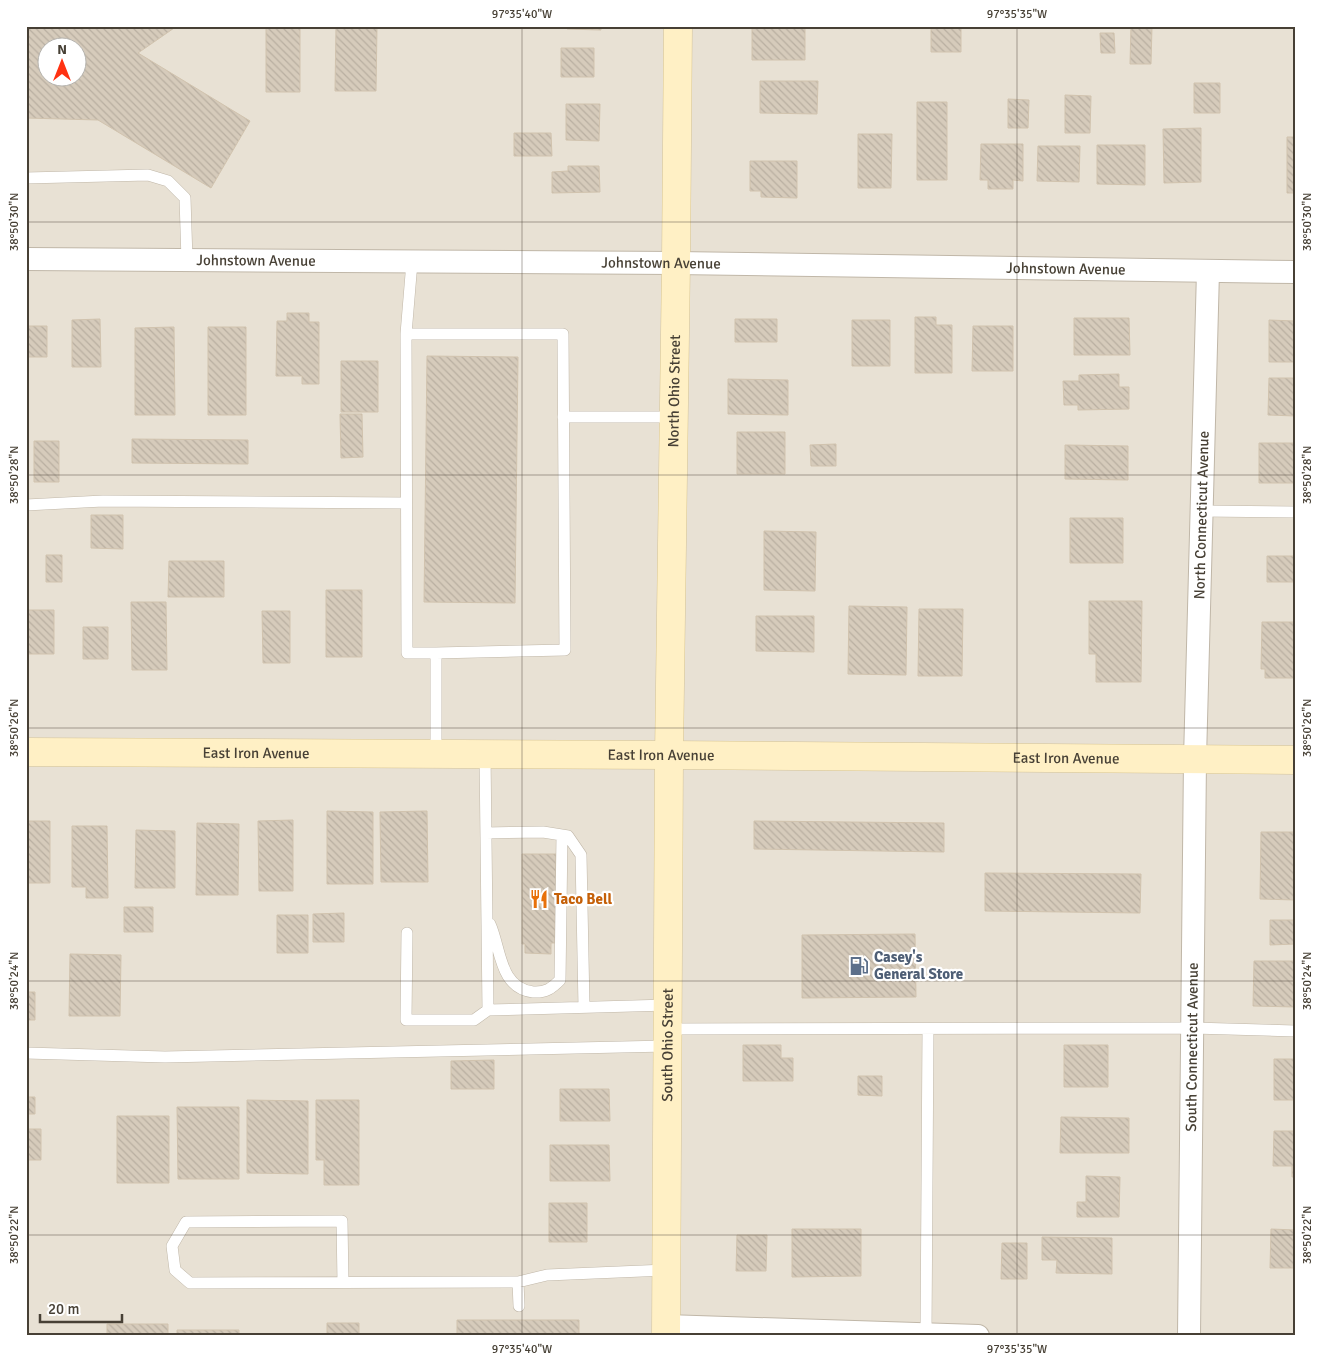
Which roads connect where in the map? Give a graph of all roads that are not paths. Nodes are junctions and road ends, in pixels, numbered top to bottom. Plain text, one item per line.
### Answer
1 (678, 26) edge
2 (26, 178) edge
3 (26, 259) edge
4 (188, 260) junction
5 (412, 262) junction
6 (676, 264) junction
7 (1208, 271) junction
8 (1295, 272) edge
9 (406, 334) junction
10 (563, 416) junction
11 (674, 418) junction
12 (406, 503) junction
13 (26, 505) edge
14 (1202, 511) junction
15 (1295, 512) edge
16 (436, 653) junction
17 (26, 752) edge
18 (436, 754) junction
19 (485, 754) junction
20 (669, 755) junction
21 (1196, 759) junction
22 (1295, 760) edge
23 (486, 832) junction
24 (562, 835) junction
25 (487, 918) junction
26 (407, 933) dead end
27 (584, 1007) junction
28 (488, 1010) junction
29 (668, 1027) junction
30 (1193, 1028) junction
31 (928, 1029) junction
32 (1295, 1031) edge
33 (26, 1053) edge
34 (666, 1270) junction
35 (343, 1282) junction
36 (518, 1282) junction
37 (519, 1306) dead end
38 (666, 1331) edge
39 (926, 1334) junction
40 (978, 1336) edge
41 (1190, 1336) edge

1 - 6 main road, North Ohio Street
2 - 4 lane
3 - 4 street, Johnstown Avenue
4 - 5 street, Johnstown Avenue
5 - 6 street, Johnstown Avenue
5 - 9 lane
6 - 7 street, Johnstown Avenue
6 - 11 main road, North Ohio Street
7 - 8 street, Johnstown Avenue
7 - 14 street, North Connecticut Avenue
9 - 10 lane
9 - 12 lane
10 - 11 lane
10 - 16 lane
11 - 20 main road, North Ohio Street
12 - 13 lane
12 - 16 lane
14 - 15 lane
14 - 21 street, North Connecticut Avenue
16 - 18 lane
17 - 18 main road, East Iron Avenue
18 - 19 main road, East Iron Avenue
19 - 20 main road, East Iron Avenue
19 - 23 lane
20 - 21 main road, East Iron Avenue
20 - 29 main road, South Ohio Street
21 - 22 main road, East Iron Avenue
21 - 30 street, South Connecticut Avenue
23 - 24 lane
23 - 25 lane
24 - 25 lane
24 - 27 lane
25 - 28 lane
26 - 28 lane
27 - 28 lane
27 - 29 lane
29 - 31 lane
29 - 33 lane
29 - 34 main road, South Ohio Street
30 - 31 lane
30 - 32 lane
30 - 41 street, South Connecticut Avenue
31 - 39 lane
34 - 36 lane
34 - 38 main road, South Ohio Street
35 - 35 lane
35 - 36 lane
36 - 37 lane
38 - 39 street
39 - 40 street

